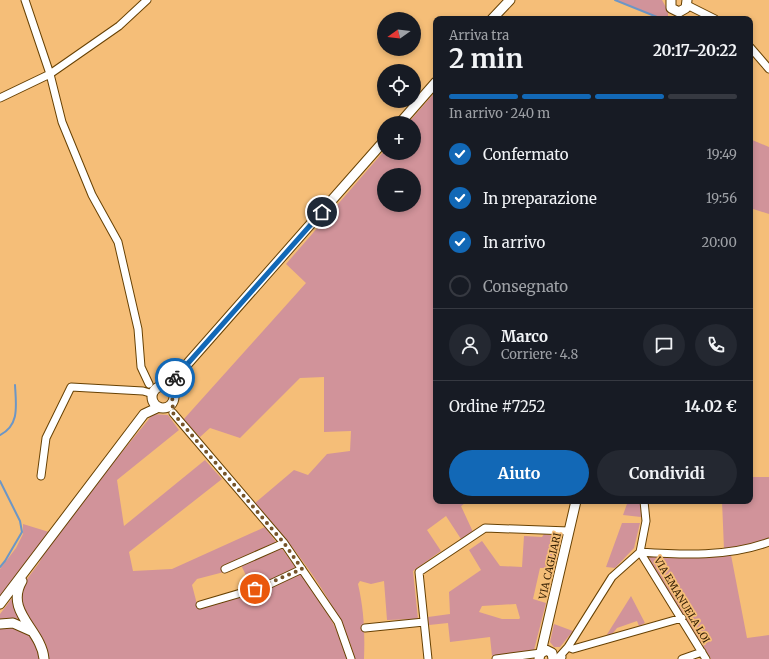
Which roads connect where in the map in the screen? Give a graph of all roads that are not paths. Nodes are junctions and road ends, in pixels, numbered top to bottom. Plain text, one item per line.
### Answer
1 (25, 0) edge
2 (147, 0) edge
3 (510, 0) edge
4 (677, 8) edge
5 (495, 16) edge
6 (710, 16) edge
7 (753, 50) edge
8 (769, 69) edge
9 (50, 74) junction
10 (433, 85) edge
11 (0, 98) edge
12 (406, 116) edge
13 (377, 149) edge
14 (174, 379) junction
15 (159, 396) junction
16 (173, 413) joint
17 (41, 476) dead end
18 (575, 504) edge
19 (644, 504) edge
20 (570, 531) junction
21 (769, 542) edge
22 (284, 543) junction
23 (640, 552) junction
24 (36, 556) junction
25 (225, 569) dead end
26 (302, 569) junction
27 (0, 604) edge
28 (200, 605) dead end
29 (682, 618) junction
30 (424, 622) junction
31 (0, 624) edge
32 (365, 628) dead end
33 (32, 632) junction
34 (552, 655) edge
35 (704, 656) edge
36 (44, 659) edge
37 (351, 659) edge
38 (428, 659) edge
39 (496, 659) edge
40 (682, 659) edge

1 - 9 street
2 - 9 street
3 - 5 street
4 - 6 street
7 - 8 street
9 - 11 street
9 - 15 street
10 - 12 street
13 - 14 street
14 - 15 street
14 - 15 street
15 - 16 street
15 - 17 street
15 - 24 street
16 - 22 street
18 - 20 street, VIA CAGLIARI
19 - 23 street
20 - 30 street
20 - 34 street, VIA CAGLIARI
21 - 23 street
22 - 25 street
22 - 26 street
23 - 29 street, VIA EMANUELA LOI
23 - 34 street
24 - 27 street
24 - 33 street
26 - 28 street
26 - 37 street
29 - 34 street
29 - 35 street, VIA EMANUELA LOI
30 - 32 street
30 - 38 street
31 - 33 street
33 - 36 street
34 - 39 street
35 - 40 street

